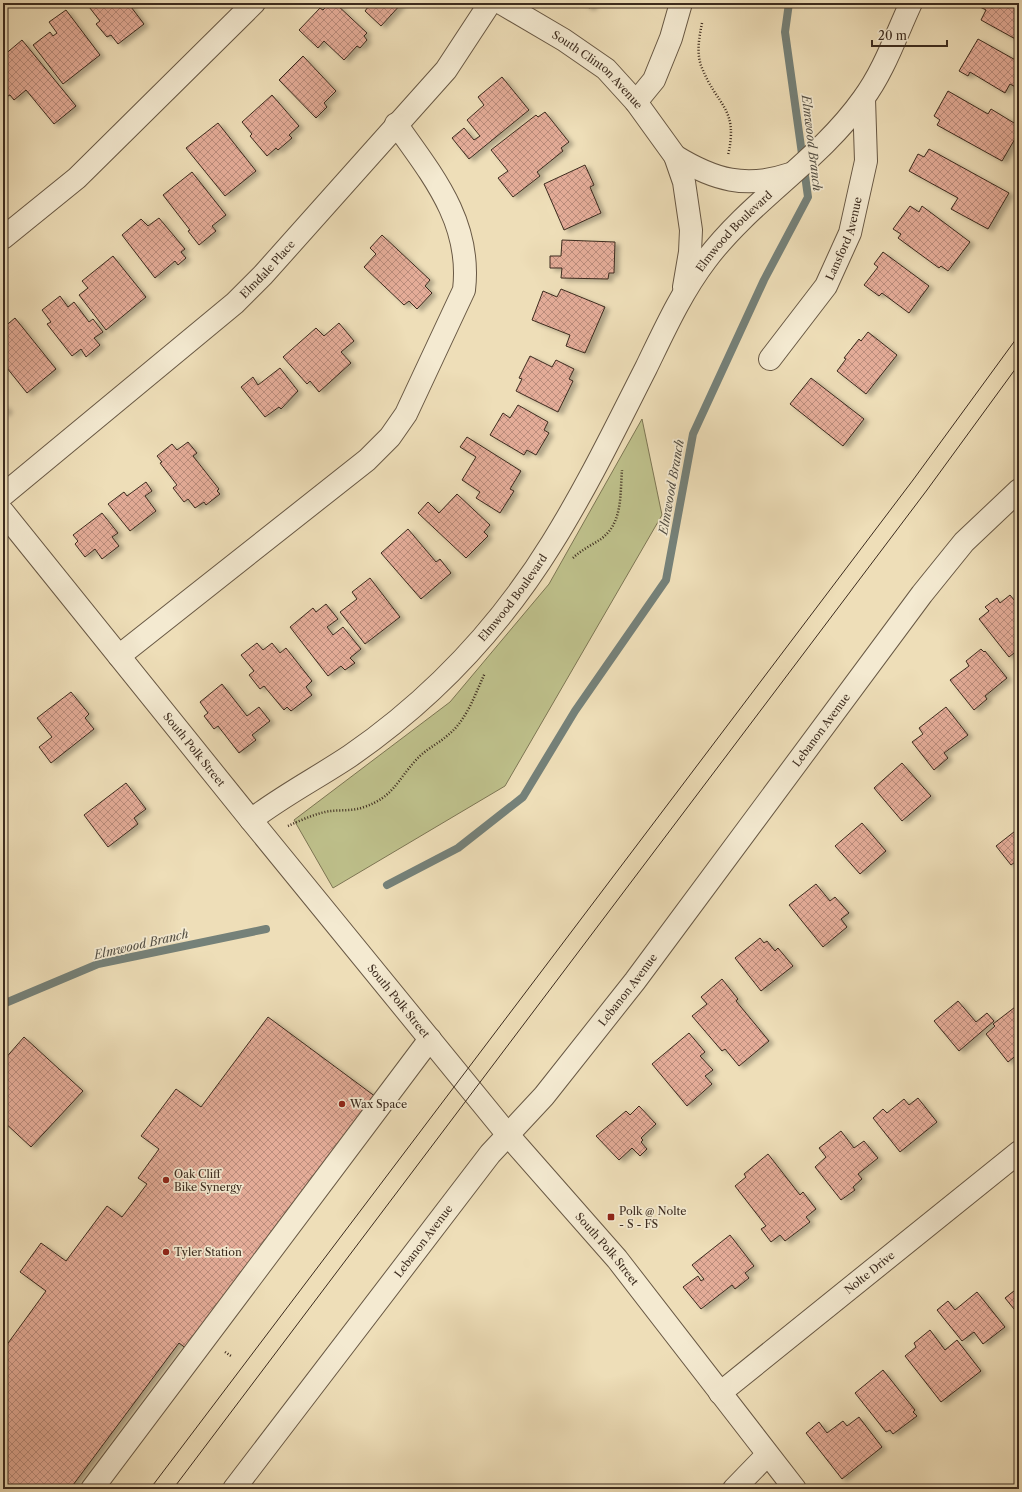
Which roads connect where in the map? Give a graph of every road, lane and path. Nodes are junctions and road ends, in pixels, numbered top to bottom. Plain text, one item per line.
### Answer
1 (254, 3) edge
2 (490, 3) edge
3 (501, 3) edge
4 (681, 3) edge
5 (911, 3) edge
6 (702, 22) dead end
7 (864, 99) junction
8 (636, 102) junction
9 (396, 124) junction
10 (675, 156) junction
11 (727, 159) dead end
12 (793, 173) junction
13 (3, 238) edge
14 (682, 296) junction
15 (770, 359) dead end
16 (1019, 490) edge
17 (3, 494) edge
18 (3, 512) edge
19 (119, 656) junction
20 (251, 820) junction
21 (430, 1039) junction
22 (508, 1135) junction
23 (1019, 1152) edge
24 (720, 1393) junction
25 (767, 1455) junction
26 (92, 1489) edge
27 (234, 1489) edge
28 (734, 1489) edge
29 (795, 1489) edge

1 - 13 street
2 - 9 street, Elmdale Place
3 - 8 street, South Clinton Avenue
4 - 8 street
5 - 7 street
6 - 11 path
7 - 12 street
7 - 15 street, Lansford Avenue
8 - 10 street, South Clinton Avenue
9 - 17 street, Elmdale Place
9 - 19 street
10 - 12 street
10 - 14 street, Elmwood Boulevard
12 - 14 street, Elmwood Boulevard
14 - 20 street, Elmwood Boulevard
16 - 22 street, Lebanon Avenue
18 - 19 street, South Polk Street
19 - 20 street, South Polk Street
20 - 21 street, South Polk Street
21 - 22 street, South Polk Street
21 - 26 street
22 - 24 street, South Polk Street
22 - 27 street, Lebanon Avenue
23 - 24 street, Nolte Drive
24 - 25 street, South Polk Street
25 - 28 street
25 - 29 street, South Polk Street

